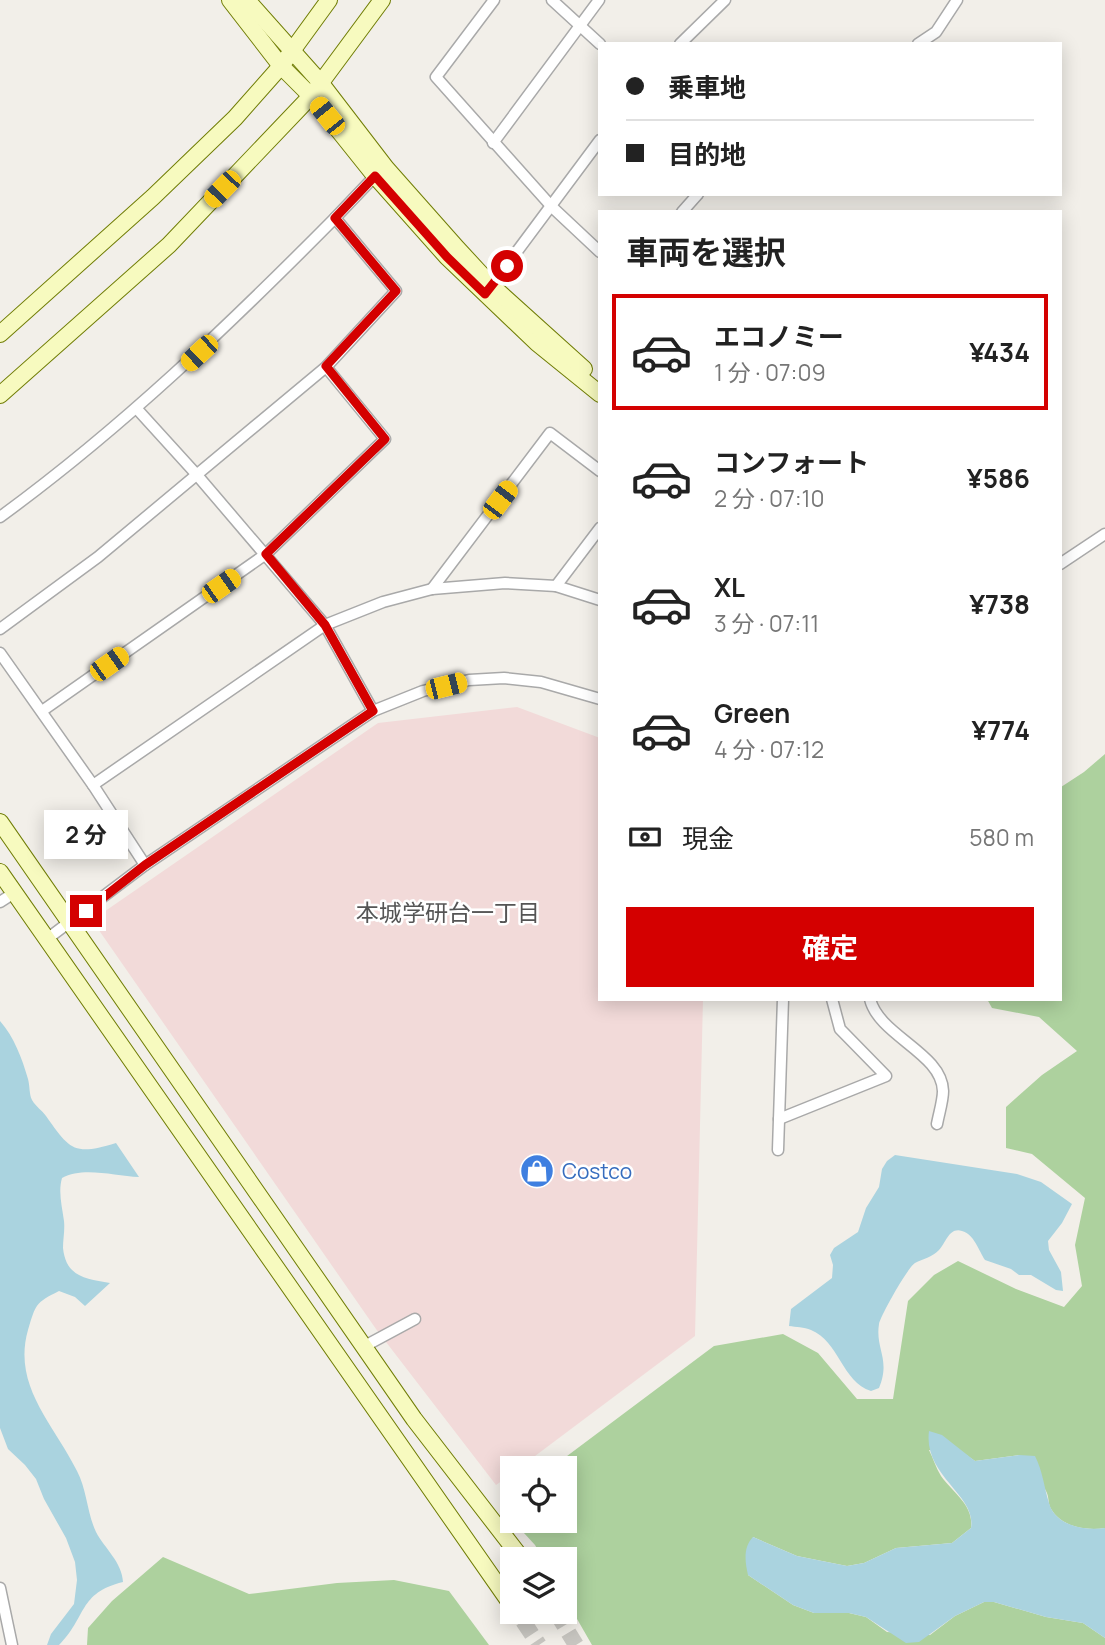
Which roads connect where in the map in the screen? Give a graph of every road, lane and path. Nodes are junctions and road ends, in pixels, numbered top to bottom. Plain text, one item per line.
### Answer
1 (230, 0) edge
2 (247, 0) edge
3 (329, 0) edge
4 (382, 0) edge
5 (494, 0) edge
6 (552, 0) edge
7 (599, 0) edge
8 (725, 0) edge
9 (957, 0) edge
10 (580, 26) junction
11 (598, 42) edge
12 (682, 42) edge
13 (921, 42) edge
14 (291, 51) junction
15 (281, 66) junction
16 (315, 89) junction
17 (493, 143) junction
18 (598, 143) edge
19 (375, 176) junction
20 (696, 196) edge
21 (552, 207) junction
22 (684, 210) edge
23 (335, 218) junction
24 (598, 250) edge
25 (489, 290) junction
26 (0, 334) edge
27 (326, 366) junction
28 (598, 379) edge
29 (598, 392) edge
30 (0, 395) edge
31 (137, 409) junction
32 (598, 469) edge
33 (197, 475) junction
34 (0, 517) edge
35 (598, 531) edge
36 (1105, 534) edge
37 (266, 554) junction
38 (1062, 563) edge
39 (556, 586) junction
40 (432, 589) junction
41 (598, 599) edge
42 (325, 625) junction
43 (0, 629) edge
44 (0, 653) edge
45 (598, 698) edge
46 (42, 711) junction
47 (373, 711) junction
48 (93, 785) junction
49 (0, 822) edge
50 (145, 865) junction
51 (0, 872) edge
52 (14, 893) junction
53 (0, 902) edge
54 (70, 923) junction
55 (47, 939) junction
56 (783, 1001) edge
57 (833, 1001) edge
58 (870, 1001) edge
59 (779, 1119) junction
60 (937, 1124) dead end
61 (778, 1150) dead end
62 (239, 1168) junction
63 (219, 1183) junction
64 (415, 1319) dead end
65 (363, 1346) junction
66 (343, 1362) junction
67 (513, 1547) edge
68 (0, 1588) edge
69 (500, 1588) edge
70 (12, 1645) edge

1 - 15 street
2 - 14 street
3 - 14 street
4 - 16 street
5 - 17 street
6 - 10 street
7 - 10 street
8 - 12 street
9 - 13 street
10 - 11 street
10 - 17 street
14 - 15 street
14 - 16 street
15 - 16 street
15 - 26 street
16 - 19 street
16 - 25 street
16 - 30 street
17 - 21 street
18 - 21 street
19 - 23 street
19 - 25 street
20 - 22 street
21 - 24 street
21 - 25 street
23 - 27 street
23 - 31 street
25 - 28 street
25 - 29 street
27 - 33 street
27 - 37 street
31 - 33 street
31 - 34 street
32 - 40 street
33 - 37 street
33 - 43 street
35 - 39 street
36 - 38 street
37 - 42 street
37 - 46 street
39 - 40 street
39 - 41 street
40 - 42 street
42 - 47 street
42 - 48 street
44 - 46 street
45 - 47 street
46 - 48 street
47 - 50 street
48 - 50 street
49 - 54 street
50 - 54 street
51 - 52 street
52 - 53 street
52 - 55 street
54 - 55 street
54 - 62 street
55 - 63 street
56 - 59 street
57 - 59 street
58 - 60 street
59 - 61 street
62 - 63 street
62 - 65 street
63 - 66 street
64 - 65 street
65 - 66 street
65 - 67 street
66 - 69 street
68 - 70 street

